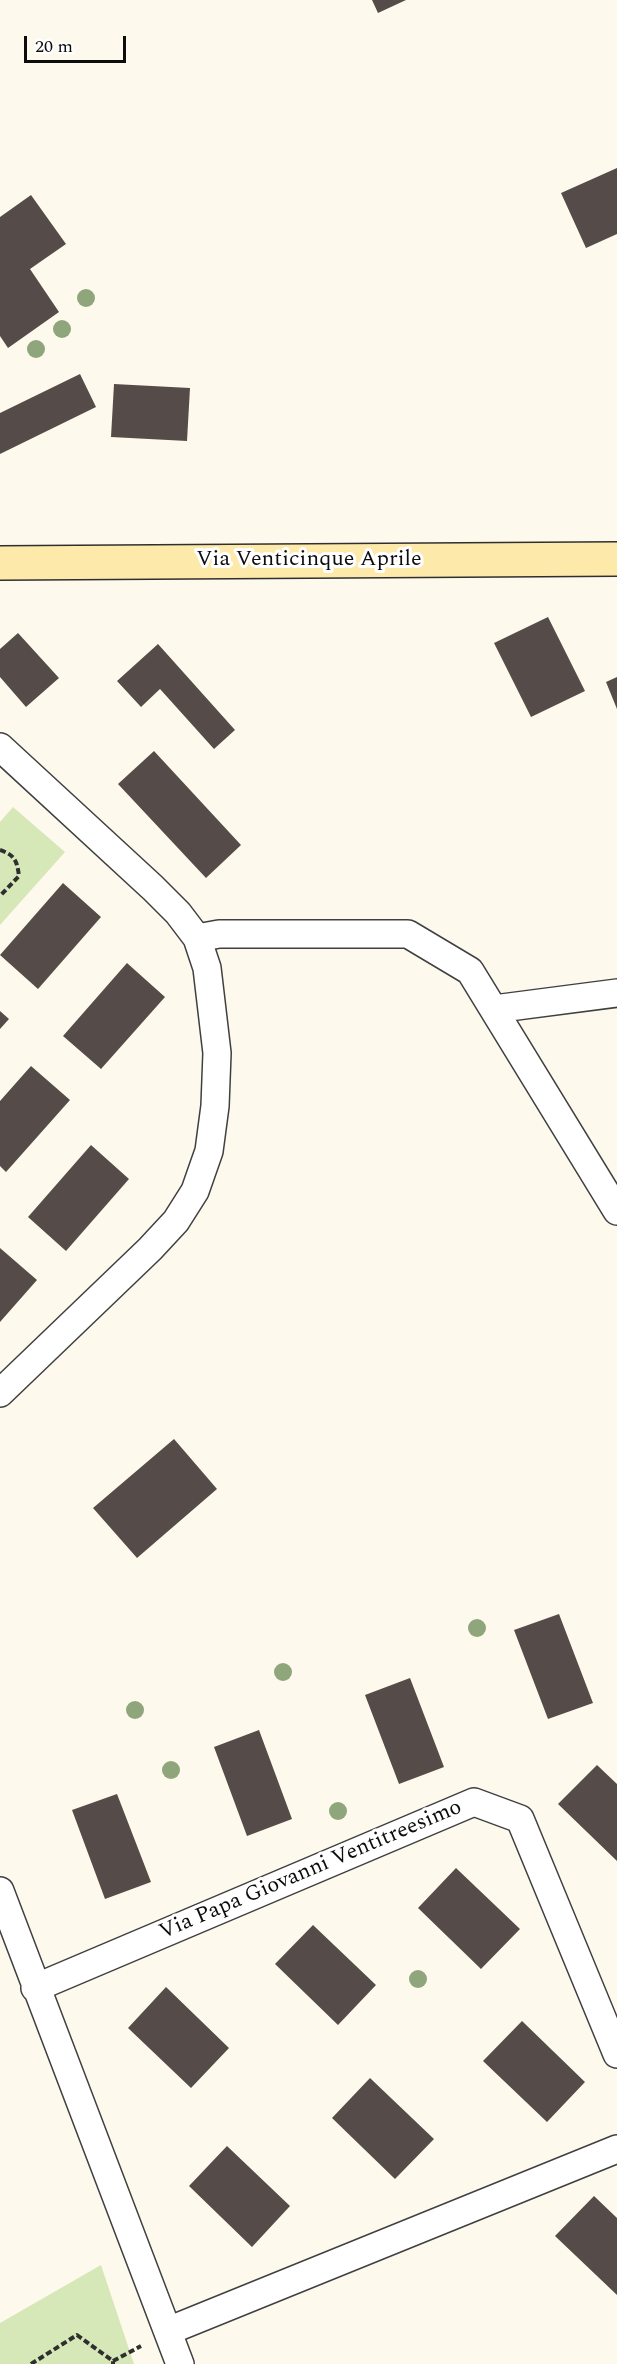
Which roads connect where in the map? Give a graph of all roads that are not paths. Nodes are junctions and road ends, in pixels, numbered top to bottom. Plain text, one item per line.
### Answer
1 (617, 560) edge
2 (0, 563) edge
3 (0, 747) edge
4 (197, 938) junction
5 (617, 993) edge
6 (494, 1009) junction
7 (617, 1211) edge
8 (0, 1393) edge
9 (0, 1891) edge
10 (35, 1988) junction
11 (617, 2054) edge
12 (617, 2149) edge
13 (168, 2331) junction
14 (180, 2364) edge

1 - 2 main road, Via Venticinque Aprile
3 - 4 street
4 - 6 street
4 - 8 street
5 - 6 street
6 - 7 street
9 - 10 street
10 - 11 street, Via Papa Giovanni Ventitreesimo
10 - 13 street
12 - 13 street
13 - 14 street

